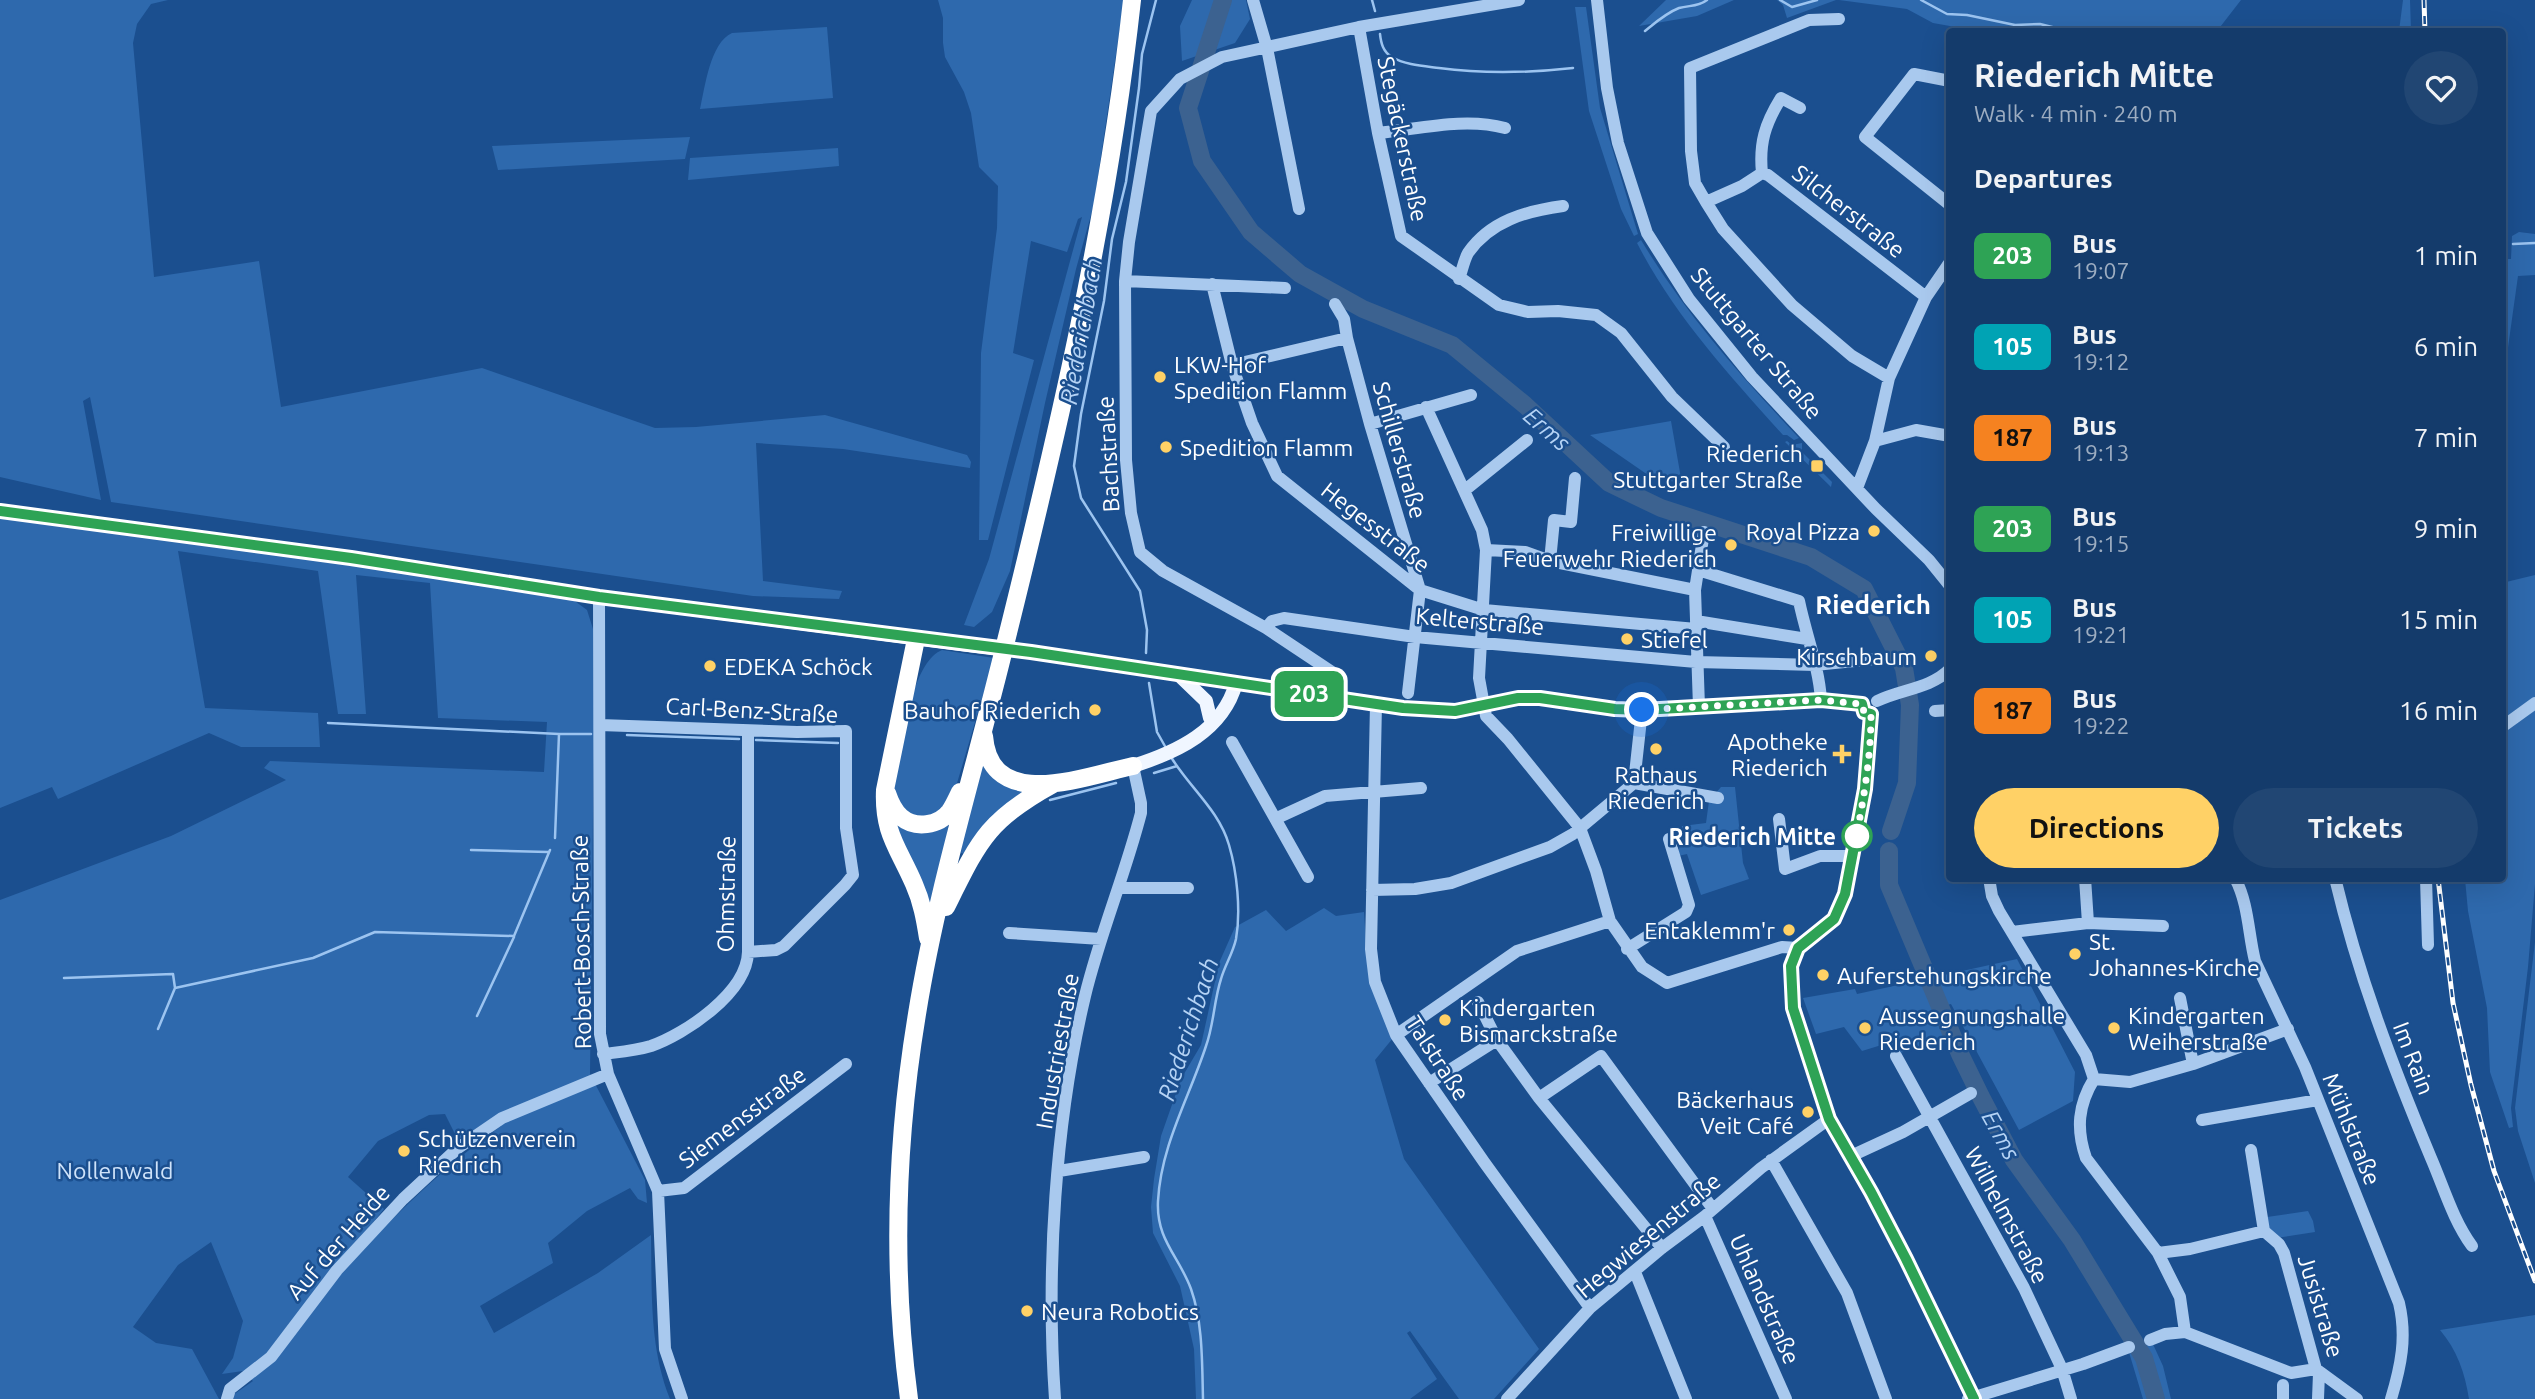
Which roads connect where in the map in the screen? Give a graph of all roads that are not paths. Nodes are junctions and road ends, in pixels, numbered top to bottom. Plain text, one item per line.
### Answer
1 (1132, 0) edge
2 (1253, 0) edge
3 (1519, 0) edge
4 (1597, 0) edge
5 (1839, 19) dead end
6 (1359, 27) junction
7 (1267, 48) junction
8 (1946, 80) edge
9 (1800, 108) dead end
10 (1505, 128) dead end
11 (1378, 133) junction
12 (1762, 173) junction
13 (1706, 202) junction
14 (1946, 202) edge
15 (1563, 206) dead end
16 (1300, 209) dead end
17 (1946, 268) edge
18 (1460, 279) junction
19 (1125, 281) junction
20 (1212, 284) junction
21 (1284, 288) dead end
22 (1926, 297) junction
23 (1335, 304) dead end
24 (1346, 338) junction
25 (1232, 365) junction
26 (1889, 378) junction
27 (1471, 395) dead end
28 (1426, 407) junction
29 (1370, 424) junction
30 (1946, 435) edge
31 (1527, 440) dead end
32 (1875, 441) junction
33 (1724, 447) dead end
34 (1575, 478) dead end
35 (1857, 488) junction
36 (1465, 490) junction
37 (0, 511) edge
38 (1704, 531) dead end
39 (1486, 550) junction
40 (1550, 561) junction
41 (1698, 570) junction
42 (1946, 581) edge
43 (1420, 590) junction
44 (1695, 590) junction
45 (599, 597) junction
46 (1484, 610) junction
47 (1696, 625) junction
48 (1266, 628) junction
49 (1415, 637) junction
50 (916, 639) junction
51 (1807, 639) junction
52 (1480, 642) junction
53 (1874, 657) dead end
54 (1696, 662) junction
55 (1815, 665) junction
56 (1946, 673) edge
57 (1178, 674) junction
58 (1217, 680) junction
59 (1236, 683) junction
60 (1408, 693) dead end
61 (1337, 699) junction
62 (1821, 700) junction
63 (2535, 703) edge
64 (1376, 704) junction
65 (1483, 705) junction
66 (1699, 707) junction
67 (1866, 709) junction
68 (1642, 710) junction
69 (1946, 710) edge
70 (1935, 711) dead end
71 (1210, 718) junction
72 (2506, 724) edge
73 (600, 725) junction
74 (984, 729) junction
75 (748, 731) junction
76 (1202, 733) junction
77 (1232, 742) dead end
78 (974, 765) junction
79 (1133, 766) junction
80 (1634, 783) junction
81 (1053, 784) junction
82 (1421, 788) dead end
83 (886, 790) junction
84 (1375, 793) junction
85 (1718, 798) dead end
86 (1277, 818) junction
87 (1779, 819) dead end
88 (1580, 828) junction
89 (1669, 839) dead end
90 (1853, 856) junction
91 (1308, 877) dead end
92 (1990, 882) edge
93 (2085, 882) edge
94 (2237, 882) edge
95 (2336, 882) edge
96 (2426, 882) edge
97 (1118, 888) junction
98 (1188, 888) dead end
99 (1372, 890) junction
100 (1610, 921) junction
101 (2088, 923) junction
102 (2163, 926) dead end
103 (2012, 932) junction
104 (1009, 933) dead end
105 (1101, 939) junction
106 (931, 941) junction
107 (2428, 946) dead end
108 (1798, 948) junction
109 (1628, 949) junction
110 (747, 952) junction
111 (2180, 998) dead end
112 (1478, 1002) dead end
113 (2288, 1029) junction
114 (1396, 1035) junction
115 (1497, 1040) junction
116 (603, 1054) junction
117 (1896, 1056) dead end
118 (2193, 1063) junction
119 (846, 1064) dead end
120 (608, 1074) junction
121 (2094, 1079) junction
122 (1429, 1083) junction
123 (1971, 1093) dead end
124 (1538, 1098) junction
125 (2318, 1100) junction
126 (1931, 1118) junction
127 (1829, 1119) junction
128 (2203, 1120) dead end
129 (2251, 1150) dead end
130 (1851, 1156) junction
131 (1144, 1157) dead end
132 (1772, 1160) junction
133 (1059, 1171) junction
134 (658, 1191) junction
135 (1709, 1213) junction
136 (2264, 1231) junction
137 (2472, 1246) dead end
138 (1662, 1248) junction
139 (2158, 1253) junction
140 (1635, 1272) junction
141 (1590, 1308) junction
142 (2185, 1332) junction
143 (2150, 1340) dead end
144 (2129, 1347) dead end
145 (2062, 1369) junction
146 (2318, 1371) junction
147 (2283, 1385) dead end
148 (1972, 1398) edge
149 (227, 1399) edge
150 (682, 1399) edge
151 (909, 1399) edge
152 (1055, 1399) edge
153 (1507, 1399) edge
154 (1686, 1399) edge
155 (1786, 1399) edge
156 (1886, 1399) edge
157 (2071, 1399) edge
158 (2283, 1399) edge
159 (2318, 1399) edge
160 (2357, 1399) edge
161 (2391, 1399) edge

1 - 74 highway
2 - 7 street
3 - 6 street, Bachstraße
4 - 35 street, Stuttgarter Straße
5 - 13 street
6 - 7 street, Bachstraße
6 - 11 street, Stegäckerstraße
7 - 16 street
7 - 19 street, Bachstraße
8 - 14 street
9 - 12 street
10 - 11 street
11 - 18 street, Stegäckerstraße
12 - 13 street, Silcherstraße
12 - 22 street, Silcherstraße
13 - 26 street
15 - 18 street
17 - 22 street
18 - 33 street, Stegäckerstraße
19 - 20 street
19 - 48 street, Bachstraße
20 - 21 street
20 - 25 street, Hegesstraße
22 - 26 street
23 - 24 street, Schillerstraße
24 - 25 street
24 - 29 street, Schillerstraße
25 - 43 street, Hegesstraße
26 - 32 street
27 - 28 street
28 - 29 street
28 - 36 street
29 - 43 street, Schillerstraße
30 - 32 street
31 - 36 street
32 - 35 street
34 - 40 street
35 - 42 street, Stuttgarter Straße
36 - 39 street
37 - 45 main road
38 - 41 street
39 - 40 street
39 - 46 street
40 - 44 street
41 - 44 street
41 - 51 street
43 - 46 street, Hegesstraße
43 - 49 street, Schillerstraße
44 - 47 street
45 - 50 main road
45 - 73 street, Robert-Bosch-Straße
46 - 47 street, Hegesstraße
46 - 52 street
47 - 51 street, Hegesstraße
47 - 54 street
48 - 49 street, Kelterstraße
48 - 61 street, Bachstraße
49 - 52 street, Kelterstraße
49 - 60 street, Schillerstraße
50 - 57 main road, bridge
50 - 83 highway
51 - 55 street
52 - 54 street, Kelterstraße
52 - 65 street
53 - 55 street, Kelterstraße
54 - 55 street, Kelterstraße
54 - 66 street
55 - 62 street
56 - 67 street
57 - 58 main road
57 - 71 main road
58 - 59 main road
58 - 71 main road
59 - 61 street
59 - 76 main road
61 - 64 street
62 - 66 street
62 - 67 street
63 - 72 street
64 - 65 street
64 - 84 street, Talstraße
65 - 68 street
65 - 88 street
66 - 68 street
67 - 90 street
68 - 80 street
69 - 70 street
71 - 76 main road
73 - 75 street, Carl-Benz-Straße
73 - 116 street, Robert-Bosch-Straße
74 - 78 highway
74 - 81 highway
75 - 110 street, Ohmstraße
75 - 110 street, Carl-Benz-Straße
76 - 79 main road
77 - 86 street
78 - 83 highway
78 - 106 highway
79 - 81 highway
79 - 97 street, Industriestraße
80 - 85 street
80 - 88 street
81 - 106 highway
82 - 84 street
83 - 106 highway
84 - 86 street
84 - 99 street, Talstraße
86 - 91 street
87 - 90 street
88 - 99 street
88 - 100 street
89 - 109 street
90 - 108 street
92 - 103 street
93 - 101 street
94 - 113 street, Mühlstraße
95 - 137 street, Im Rain
96 - 107 street
97 - 98 street
97 - 105 street, Industriestraße
99 - 114 street, Talstraße
100 - 109 street
100 - 114 street
101 - 102 street
101 - 103 street
103 - 121 street
104 - 105 street
105 - 133 street, Industriestraße
106 - 151 highway
108 - 109 street
108 - 127 street
110 - 116 street, Ohmstraße
111 - 118 street
112 - 115 street
113 - 118 street
113 - 125 street, Mühlstraße
114 - 122 street, Talstraße
115 - 122 street
115 - 124 street
116 - 120 street, Robert-Bosch-Straße
117 - 126 street, Wilhelmstraße
118 - 121 street
119 - 134 street, Siemensstraße
120 - 134 street, Robert-Bosch-Straße
120 - 149 street, Auf der Heide
121 - 139 street
122 - 141 street, Talstraße
123 - 126 street
124 - 135 street, Uhlandstraße
124 - 138 street
125 - 128 street
125 - 161 street, Mühlstraße
126 - 130 street
126 - 145 street, Wilhelmstraße
127 - 130 street
127 - 132 street, Hegwiesenstraße
129 - 136 street
130 - 148 street
131 - 133 street
132 - 135 street, Hegwiesenstraße
132 - 156 street
133 - 152 street, Industriestraße
134 - 150 street, Robert-Bosch-Straße
135 - 138 street, Hegwiesenstraße
135 - 155 street, Uhlandstraße
136 - 139 street
136 - 146 street, Jusistraße
138 - 140 street, Hegwiesenstraße
139 - 142 street
140 - 141 street, Hegwiesenstraße
140 - 154 street
141 - 153 street, Hegwiesenstraße
142 - 143 street
142 - 146 street
144 - 145 street
145 - 148 street
145 - 157 street, Wilhelmstraße
146 - 159 street
146 - 160 street, Jusistraße
147 - 158 street

